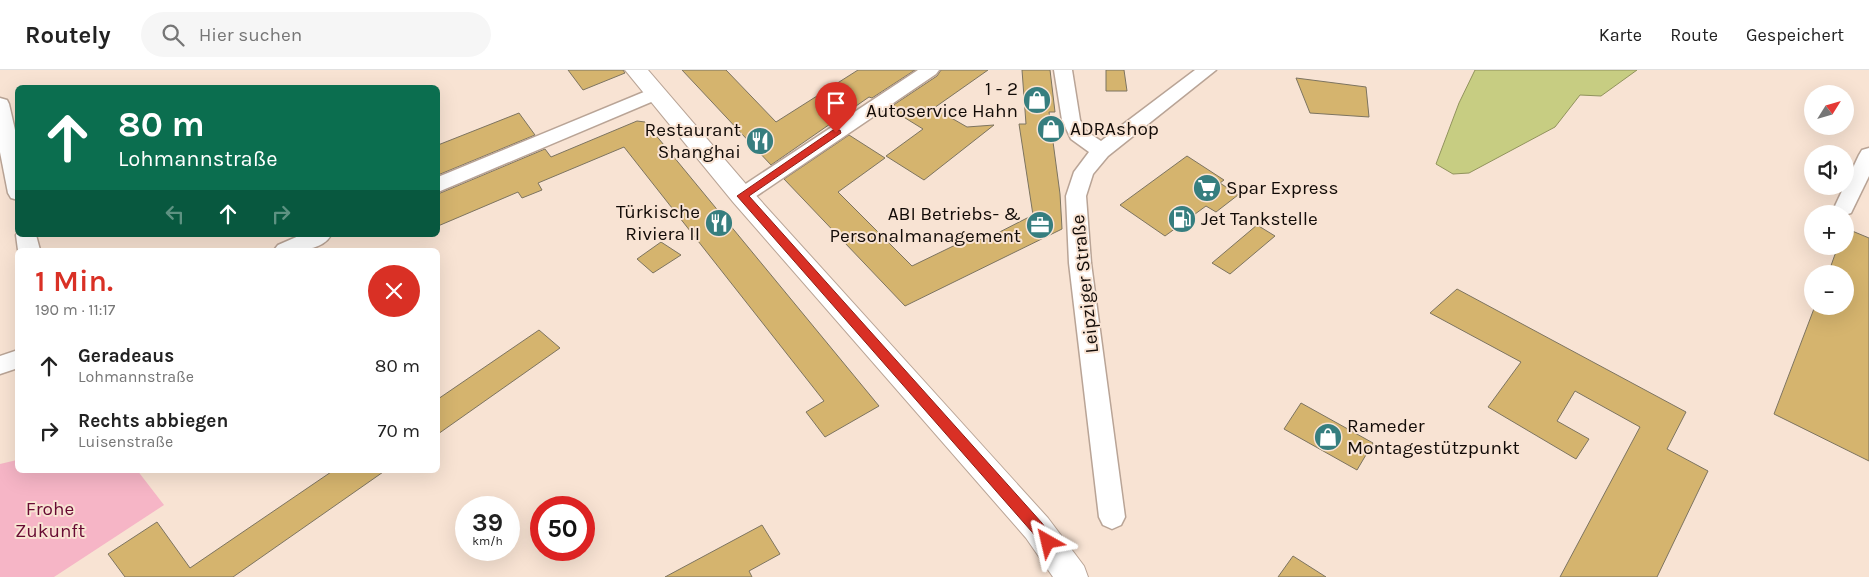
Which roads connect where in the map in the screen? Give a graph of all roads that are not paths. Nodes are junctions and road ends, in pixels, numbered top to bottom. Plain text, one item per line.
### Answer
1 (636, 70) edge
2 (930, 70) edge
3 (1063, 70) edge
4 (1207, 70) edge
5 (656, 93) junction
6 (0, 105) edge
7 (1100, 151) junction
8 (1869, 155) edge
9 (15, 178) edge
10 (440, 185) edge
11 (742, 196) junction
12 (1845, 205) edge
13 (316, 237) edge
14 (290, 248) edge
15 (15, 360) edge
16 (0, 364) edge
17 (1112, 517) dead end
18 (1072, 577) edge

1 - 5 main road
2 - 11 street
3 - 7 street
4 - 7 street, Leipziger Straße
5 - 10 street
5 - 11 main road
6 - 9 street
7 - 17 street, Leipziger Straße
8 - 12 street
11 - 18 main road
13 - 14 street
15 - 16 street

